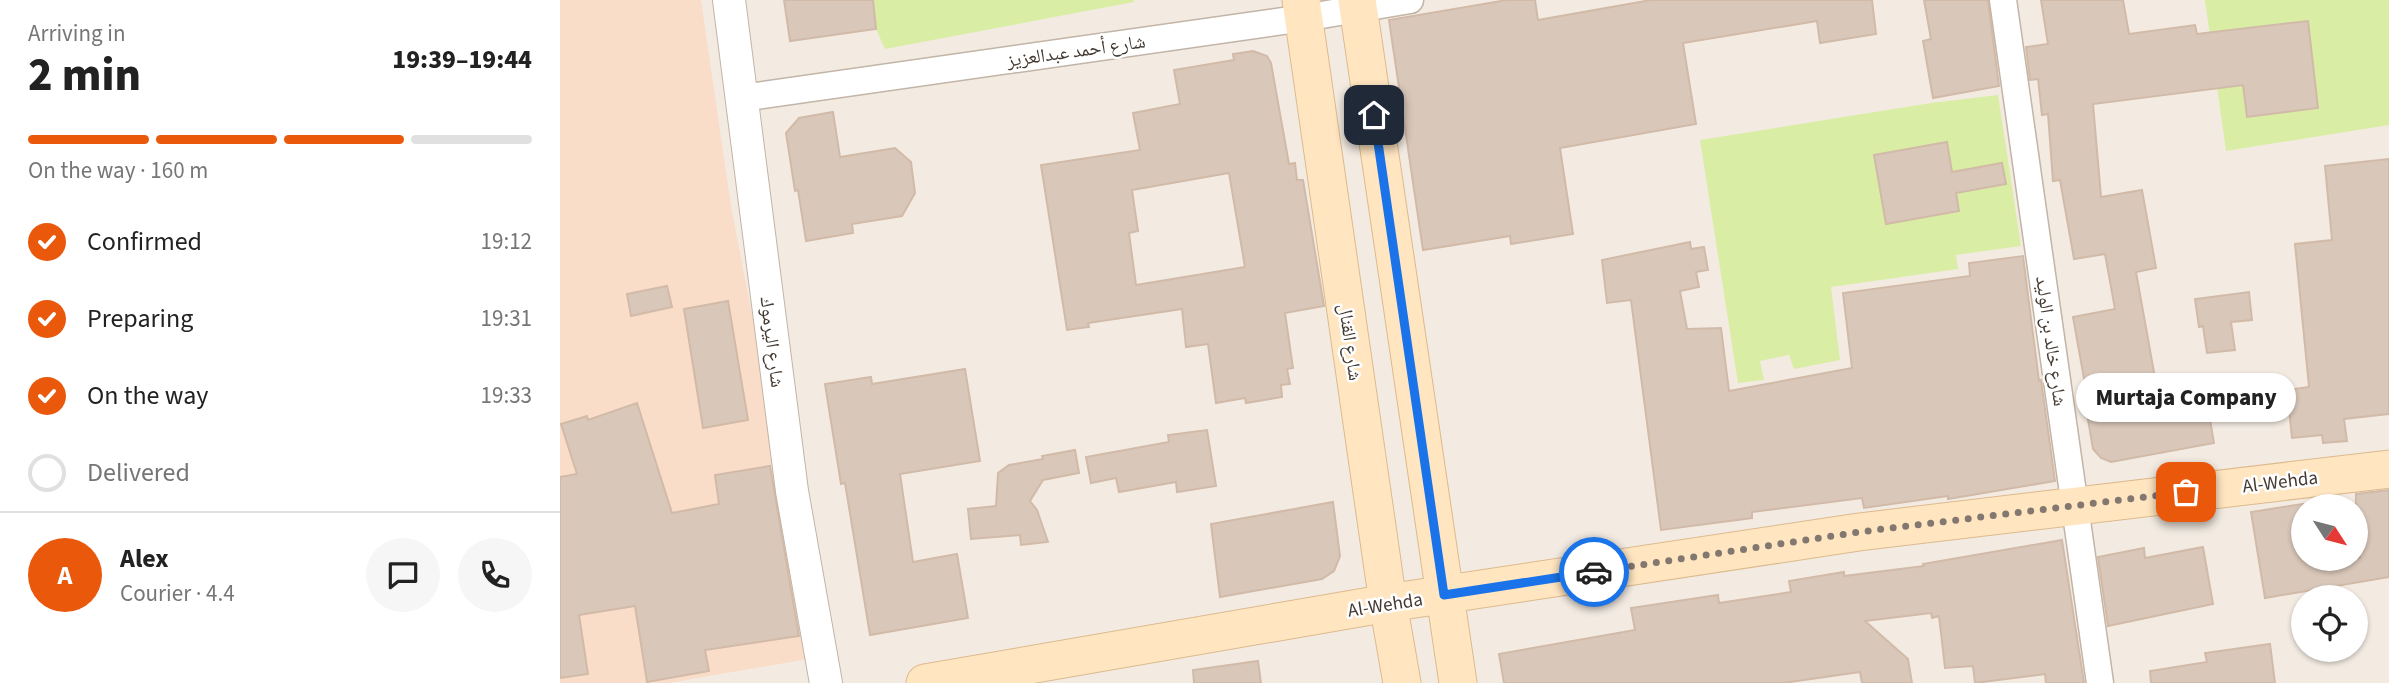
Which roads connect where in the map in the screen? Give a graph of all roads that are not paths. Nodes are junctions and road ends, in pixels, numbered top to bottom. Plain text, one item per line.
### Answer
1 (729, 0) edge
2 (1410, 0) edge
3 (2003, 0) edge
4 (1358, 4) edge
5 (1302, 9) edge
6 (742, 98) junction
7 (2389, 469) edge
8 (2075, 505) junction
9 (1444, 595) junction
10 (1388, 603) junction
11 (825, 683) edge
12 (925, 683) edge
13 (1402, 683) edge
14 (1458, 683) edge
15 (2100, 683) edge

1 - 6 street, شارع اليرموك
2 - 4 street, شارع أحمد عبدالعزيز
3 - 8 street, شارع خالد بن الوليد
4 - 5 street, شارع أحمد عبدالعزيز
4 - 9 main road
5 - 6 street, شارع أحمد عبدالعزيز
5 - 10 main road, شارع القنال
6 - 11 street, شارع اليرموك
7 - 8 main road, Al-Wehda
8 - 9 main road, Al-Wehda
8 - 15 street, شارع خالد بن الوليد
9 - 10 main road, Al-Wehda
9 - 14 main road
10 - 12 main road, Al-Wehda
10 - 13 main road, شارع القنال

